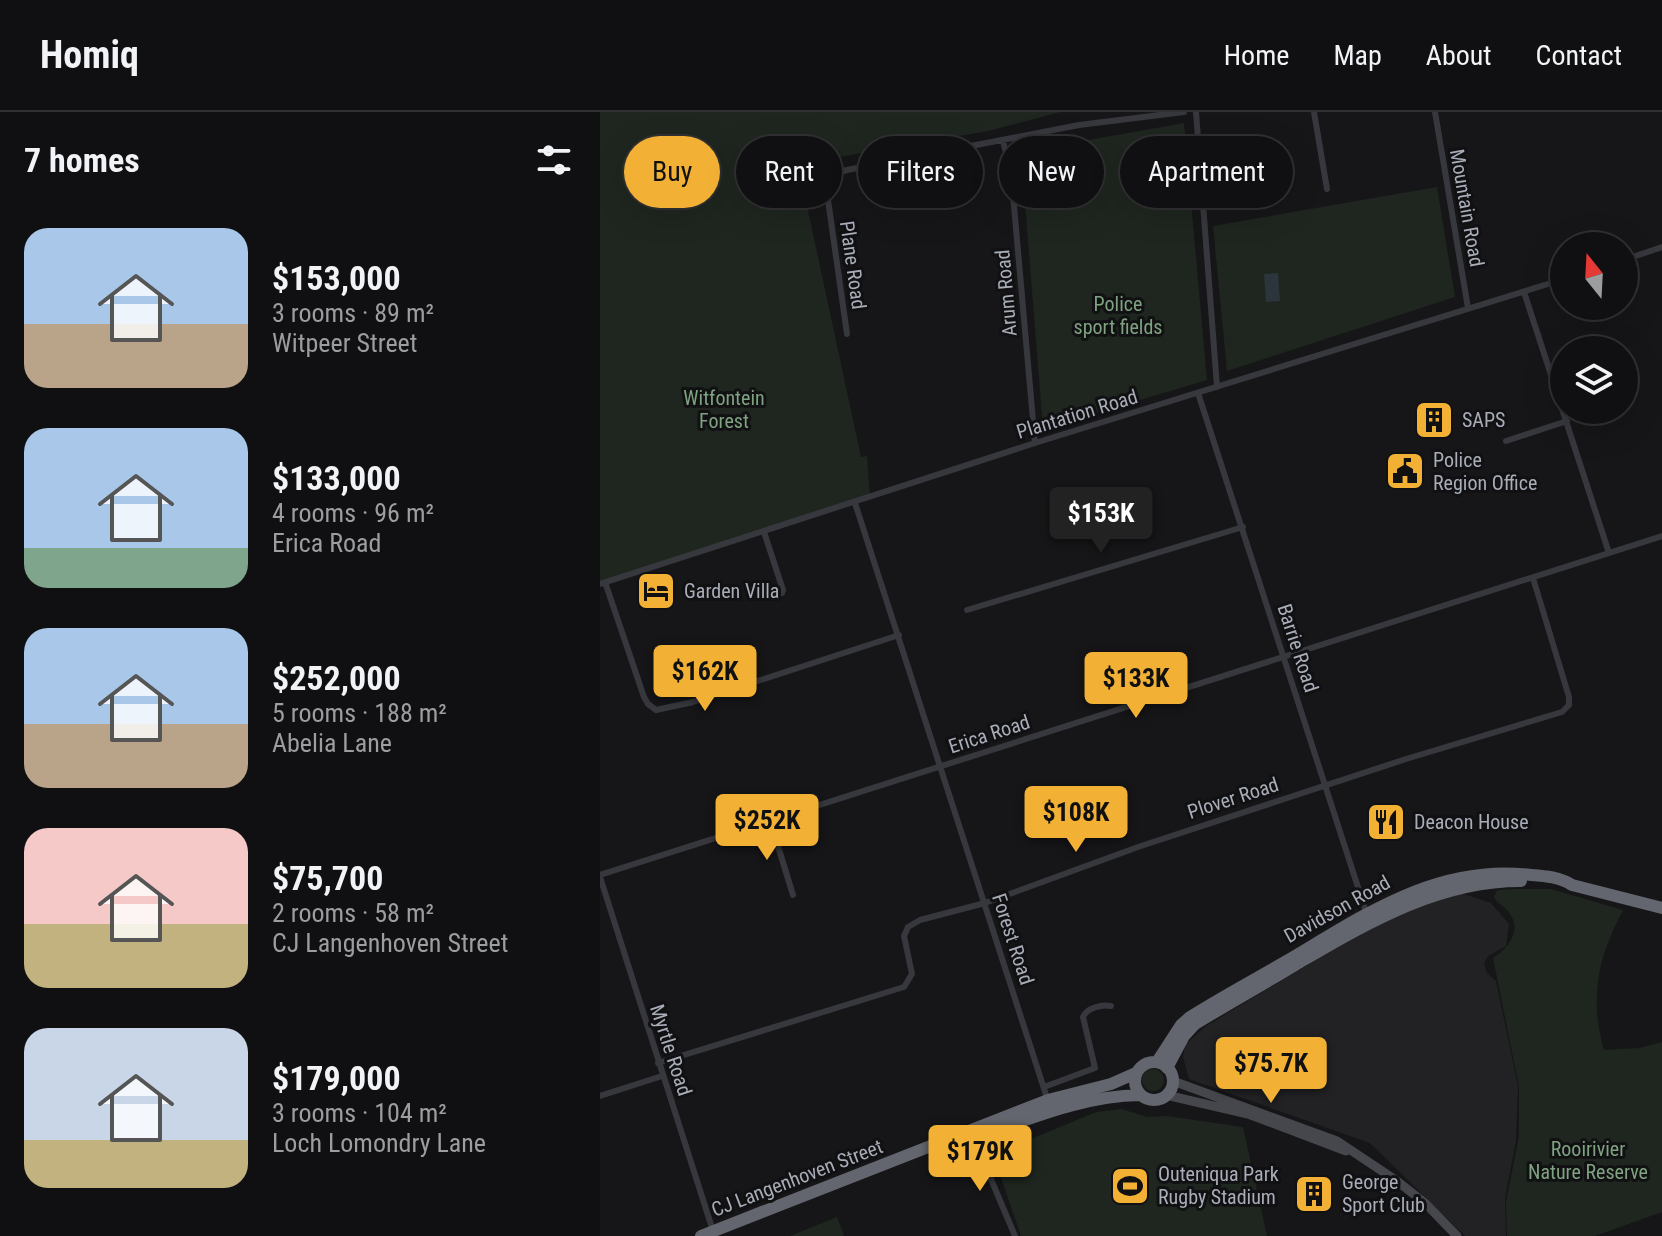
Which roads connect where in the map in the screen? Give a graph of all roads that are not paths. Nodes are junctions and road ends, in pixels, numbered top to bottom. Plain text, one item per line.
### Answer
1 (1184, 112) edge
2 (1196, 112) edge
3 (1314, 112) edge
4 (1435, 112) edge
5 (1027, 136) edge
6 (999, 142) edge
7 (1327, 189) dead end
8 (1014, 208) edge
9 (1662, 247) edge
10 (1638, 255) edge
11 (1550, 284) edge
12 (1524, 292) junction
13 (1468, 308) junction
14 (847, 334) dead end
15 (1550, 370) edge
16 (1217, 387) junction
17 (1198, 393) junction
18 (1558, 424) edge
19 (1568, 424) edge
20 (1506, 441) dead end
21 (1035, 443) junction
22 (855, 503) junction
23 (1243, 527) junction
24 (764, 532) junction
25 (1662, 536) edge
26 (1609, 553) junction
27 (1533, 578) junction
28 (603, 583) edge
29 (777, 593) dead end
30 (967, 610) dead end
31 (899, 635) junction
32 (1284, 657) junction
33 (941, 766) junction
34 (1324, 785) junction
35 (770, 820) junction
36 (600, 876) edge
37 (793, 895) dead end
38 (985, 903) junction
39 (1662, 908) edge
40 (1368, 918) junction
41 (1111, 1006) dead end
42 (658, 1063) junction
43 (1162, 1065) junction
44 (1136, 1073) junction
45 (662, 1076) junction
46 (1173, 1081) junction
47 (1140, 1095) junction
48 (1166, 1095) junction
49 (600, 1096) edge
50 (1047, 1099) junction
51 (972, 1135) junction
52 (1353, 1153) junction
53 (707, 1234) edge
54 (1015, 1236) edge
55 (1457, 1236) edge

1 - 5 street, Plane Road
2 - 16 street
3 - 7 street
4 - 13 street, Mountain Road
6 - 14 street, Plane Road
8 - 21 street, Arum Road
9 - 10 street
11 - 12 street, Plantation Road
12 - 13 street, Plantation Road
12 - 15 street
13 - 16 street, Plantation Road
16 - 17 street, Plantation Road
17 - 21 street, Plantation Road
17 - 23 street, Barrie Road
18 - 20 street
19 - 26 street
21 - 22 street, Plantation Road
22 - 24 street, Plantation Road
22 - 31 street, Forest Road
23 - 30 street
23 - 32 street, Barrie Road
24 - 28 street, Plantation Road
24 - 29 street
25 - 26 street, Erica Road
26 - 27 street, Erica Road
27 - 32 street, Erica Road
27 - 34 street, Plover Road
28 - 31 street
31 - 33 street, Forest Road
32 - 33 street, Erica Road
32 - 34 street, Barrie Road
33 - 35 street, Erica Road
33 - 38 street, Forest Road
34 - 38 street, Plover Road
34 - 40 street, Barrie Road
35 - 36 street, Erica Road
35 - 37 street
36 - 42 street, Myrtle Road
38 - 42 street, Plover Road
38 - 50 street, Forest Road
39 - 40 highway, Davidson Road
40 - 43 highway, Davidson Road
41 - 50 street
42 - 45 street, Myrtle Road
43 - 44 highway
43 - 46 highway
44 - 47 highway
44 - 50 highway, CJ Langenhoven Street
45 - 49 street
45 - 53 street, Myrtle Road
46 - 48 highway
46 - 52 street
47 - 48 highway
47 - 50 highway, CJ Langenhoven Street
48 - 52 street
50 - 51 highway, CJ Langenhoven Street
51 - 53 highway, CJ Langenhoven Street
51 - 54 street
52 - 55 street

